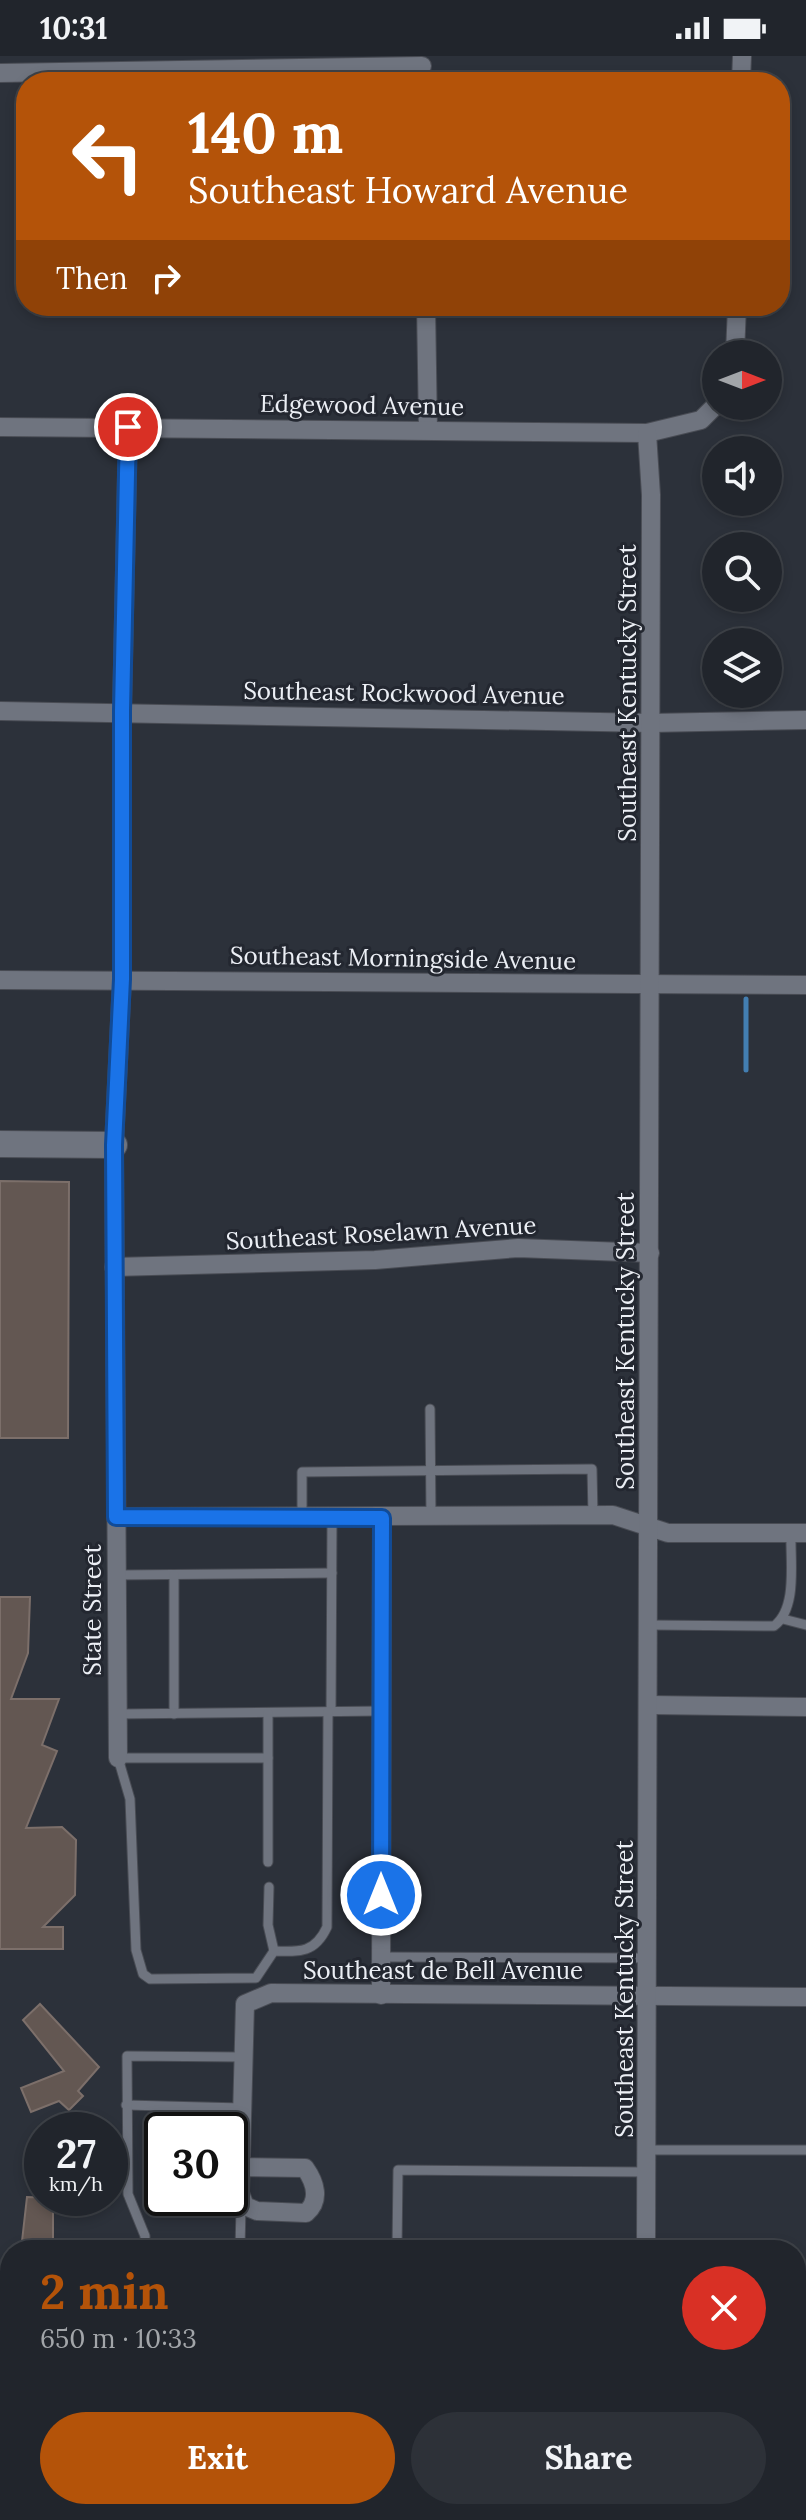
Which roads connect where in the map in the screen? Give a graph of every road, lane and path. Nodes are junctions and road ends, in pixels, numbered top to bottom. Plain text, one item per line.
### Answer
1 (423, 68) edge
2 (85, 72) edge
3 (426, 316) edge
4 (737, 316) edge
5 (736, 340) edge
6 (702, 419) edge
7 (0, 427) edge
8 (128, 427) junction
9 (428, 430) junction
10 (647, 433) junction
11 (0, 711) edge
12 (122, 711) junction
13 (806, 720) edge
14 (651, 723) junction
15 (122, 979) junction
16 (0, 980) edge
17 (651, 985) junction
18 (806, 985) edge
19 (0, 1144) edge
20 (114, 1145) junction
21 (650, 1253) junction
22 (114, 1267) junction
23 (430, 1409) dead end
24 (431, 1471) junction
25 (593, 1516) junction
26 (116, 1517) junction
27 (302, 1518) junction
28 (332, 1518) junction
29 (382, 1518) junction
30 (431, 1518) junction
31 (648, 1527) junction
32 (799, 1533) edge
33 (332, 1573) junction
34 (116, 1575) junction
35 (174, 1575) junction
36 (783, 1619) junction
37 (649, 1625) junction
38 (806, 1625) edge
39 (650, 1705) junction
40 (806, 1707) edge
41 (382, 1711) junction
42 (330, 1712) junction
43 (268, 1713) junction
44 (117, 1714) junction
45 (174, 1714) junction
46 (118, 1758) junction
47 (268, 1758) junction
48 (268, 1862) dead end
49 (269, 1887) dead end
50 (274, 1951) junction
51 (381, 1957) junction
52 (649, 1958) junction
53 (649, 1994) junction
54 (381, 1995) junction
55 (806, 1997) edge
56 (243, 2057) junction
57 (126, 2105) junction
58 (242, 2108) junction
59 (242, 2112) edge
60 (647, 2150) junction
61 (806, 2150) edge
62 (248, 2167) edge
63 (647, 2172) junction
64 (248, 2207) edge
65 (241, 2216) edge
66 (145, 2240) edge
67 (240, 2240) edge
68 (397, 2240) edge
69 (646, 2240) edge

1 - 2 street
3 - 9 street
4 - 5 street
6 - 10 street, Edgewood Avenue
7 - 8 street, Edgewood Avenue
8 - 9 street, Edgewood Avenue
8 - 12 street, State Street
9 - 10 street, Edgewood Avenue
10 - 14 street, Southeast Kentucky Street
11 - 12 street, Southeast Rockwood Avenue
12 - 14 street, Southeast Rockwood Avenue
12 - 15 street, State Street
13 - 14 street, Southeast Rockwood Avenue
14 - 17 street, Southeast Kentucky Street
15 - 16 street, Southeast Morningside Avenue
15 - 17 street, Southeast Morningside Avenue
15 - 20 street, State Street
17 - 18 street, Southeast Morningside Avenue
17 - 21 street, Southeast Kentucky Street
19 - 20 street
20 - 22 street, State Street
21 - 22 street, Southeast Roselawn Avenue
21 - 31 street, Southeast Kentucky Street
22 - 26 street, State Street
23 - 24 lane
24 - 25 lane
24 - 27 lane
24 - 30 lane
25 - 30 street
25 - 31 street
26 - 27 street
26 - 34 street, State Street
27 - 28 street
28 - 29 street
28 - 33 lane
29 - 30 street
29 - 41 street
31 - 32 street
31 - 37 street, Southeast Kentucky Street
32 - 36 lane
33 - 35 lane
33 - 42 lane
34 - 35 lane
34 - 44 street, State Street
35 - 45 lane
36 - 37 lane
36 - 38 lane
37 - 39 street, Southeast Kentucky Street
39 - 40 street
39 - 52 street, Southeast Kentucky Street
41 - 42 lane
41 - 51 street
42 - 43 lane
42 - 50 lane
43 - 45 lane
43 - 47 lane
44 - 45 lane
44 - 46 street, State Street
46 - 47 lane
46 - 50 lane, State Street
47 - 48 lane
49 - 50 lane
51 - 52 lane
51 - 54 street
52 - 53 street, Southeast Kentucky Street
53 - 54 street, Southeast de Bell Avenue
53 - 55 street, Southeast de Bell Avenue
53 - 60 street, Southeast Kentucky Street
54 - 56 street, Southeast de Bell Avenue
56 - 57 lane
56 - 58 street, Southeast de Bell Avenue
57 - 58 lane
57 - 66 lane
58 - 59 street, Southeast de Bell Avenue
60 - 61 lane
60 - 63 street, Southeast Kentucky Street
62 - 64 street
63 - 68 lane
63 - 69 street, Southeast Kentucky Street
65 - 67 lane

